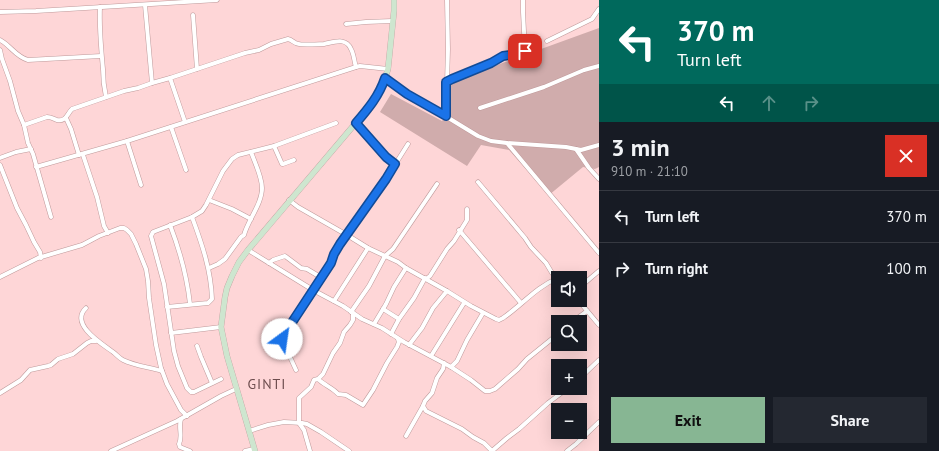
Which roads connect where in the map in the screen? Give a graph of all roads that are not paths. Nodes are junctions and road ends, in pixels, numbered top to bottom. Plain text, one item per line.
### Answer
1 (217, 0) edge
2 (394, 0) edge
3 (447, 0) edge
4 (523, 0) edge
5 (145, 5) junction
6 (100, 7) junction
7 (599, 10) edge
8 (0, 12) edge
9 (193, 15) dead end
10 (392, 22) junction
11 (346, 24) dead end
12 (0, 40) edge
13 (547, 41) dead end
14 (0, 50) edge
15 (101, 56) junction
16 (599, 66) edge
17 (356, 67) junction
18 (197, 69) junction
19 (388, 69) junction
20 (170, 78) junction
21 (385, 78) junction
22 (446, 82) junction
23 (152, 83) junction
24 (106, 97) junction
25 (480, 108) dead end
26 (446, 116) junction
27 (66, 118) junction
28 (185, 122) junction
29 (336, 123) dead end
30 (356, 123) junction
31 (24, 125) junction
32 (172, 127) junction
33 (127, 141) junction
34 (507, 143) junction
35 (408, 144) dead end
36 (599, 145) edge
37 (274, 146) junction
38 (31, 149) junction
39 (576, 149) junction
40 (251, 152) junction
41 (81, 155) junction
42 (0, 158) edge
43 (294, 160) dead end
44 (395, 164) junction
45 (0, 165) edge
46 (36, 167) junction
47 (186, 170) dead end
48 (599, 179) edge
49 (478, 182) dead end
50 (437, 184) dead end
51 (141, 185) dead end
52 (209, 200) junction
53 (289, 200) junction
54 (467, 209) dead end
55 (51, 217) dead end
56 (192, 217) junction
57 (251, 219) junction
58 (170, 225) junction
59 (459, 230) junction
60 (108, 233) junction
61 (347, 235) junction
62 (368, 248) junction
63 (248, 250) junction
64 (599, 253) edge
65 (386, 256) junction
66 (41, 258) junction
67 (269, 264) junction
68 (209, 268) junction
69 (406, 268) junction
70 (551, 271) edge
71 (599, 271) edge
72 (0, 277) edge
73 (322, 278) junction
74 (426, 279) junction
75 (551, 281) edge
76 (587, 281) edge
77 (313, 290) junction
78 (447, 291) junction
79 (334, 301) junction
80 (464, 303) junction
81 (190, 304) junction
82 (521, 304) junction
83 (167, 307) junction
84 (584, 307) edge
85 (86, 308) dead end
86 (383, 309) junction
87 (587, 311) junction
88 (352, 312) junction
89 (483, 313) junction
90 (582, 315) edge
91 (399, 319) junction
92 (374, 324) junction
93 (599, 325) edge
94 (221, 327) junction
95 (171, 333) junction
96 (391, 334) junction
97 (398, 339) junction
98 (551, 340) edge
99 (96, 341) junction
100 (409, 345) junction
101 (197, 346) dead end
102 (431, 356) junction
103 (599, 360) edge
104 (444, 363) junction
105 (451, 368) junction
106 (296, 370) dead end
107 (162, 371) junction
108 (587, 371) edge
109 (221, 379) dead end
110 (318, 379) junction
111 (212, 383) junction
112 (236, 388) junction
113 (0, 393) edge
114 (559, 395) edge
115 (424, 406) junction
116 (187, 416) junction
117 (182, 419) junction
118 (299, 422) junction
119 (599, 422) edge
120 (307, 424) junction
121 (304, 430) junction
122 (249, 431) junction
123 (406, 436) dead end
124 (254, 450) edge
125 (111, 451) edge
126 (190, 451) edge
127 (245, 451) edge
128 (310, 451) edge
129 (349, 451) edge
130 (492, 451) edge
131 (567, 451) edge

1 - 5 street
2 - 10 main road
3 - 22 street
4 - 22 street
5 - 6 street
5 - 23 street
6 - 8 street
6 - 15 street
7 - 13 street
9 - 18 street
10 - 11 street
10 - 19 main road
12 - 15 street
14 - 31 street
15 - 24 street
16 - 25 street
17 - 18 street
17 - 19 street
17 - 28 street
18 - 20 street
19 - 21 main road
20 - 23 street
20 - 28 street
21 - 26 street
21 - 30 main road
22 - 26 street
23 - 24 street
24 - 27 street
26 - 34 street
27 - 31 street
27 - 41 street
28 - 32 street
29 - 37 street
30 - 44 street
30 - 53 main road
31 - 38 street
32 - 33 street
32 - 47 street
33 - 41 street
33 - 51 street
34 - 39 street
34 - 64 street
35 - 44 street
36 - 39 street
37 - 40 street
37 - 43 street
38 - 42 street
38 - 46 street
39 - 48 street
40 - 52 street
40 - 57 street
41 - 46 street
41 - 60 street
44 - 61 street
45 - 66 street
46 - 55 street
49 - 70 street
50 - 65 street
52 - 56 street
52 - 57 street
53 - 61 street
53 - 63 main road
54 - 59 street
56 - 58 street
56 - 68 street
57 - 68 street
58 - 81 street
58 - 83 street
59 - 74 street
59 - 82 street
60 - 66 street
60 - 107 street
61 - 62 street
61 - 73 street
62 - 65 street
62 - 79 street
63 - 67 street
63 - 94 main road
65 - 69 street
65 - 88 street
66 - 72 street
67 - 73 street
67 - 77 street
68 - 81 street
69 - 74 street
69 - 86 street
71 - 76 street
73 - 77 street
74 - 78 street
74 - 91 street
75 - 82 street
77 - 79 street
77 - 106 street
78 - 80 street
78 - 100 street
79 - 88 street
80 - 89 street
80 - 102 street
81 - 83 street
82 - 89 street
83 - 95 street
84 - 87 street
85 - 99 street
86 - 91 street
86 - 92 street
87 - 90 street
87 - 93 street
88 - 92 street
88 - 110 street
89 - 105 street
91 - 96 street
92 - 96 street
94 - 95 street
94 - 112 main road
95 - 111 street
96 - 97 street
97 - 100 street
97 - 110 street
98 - 105 street
99 - 107 street
99 - 113 street
100 - 102 street
101 - 111 street
102 - 104 street
103 - 108 street
104 - 105 street
104 - 115 street
107 - 116 street
109 - 111 street
110 - 118 street
112 - 116 street
112 - 122 main road
114 - 130 street
115 - 123 street
115 - 130 street
116 - 117 street
117 - 125 street
117 - 126 street
118 - 120 street
118 - 121 street
118 - 122 street
119 - 131 street
120 - 121 street
120 - 129 street
121 - 128 street
122 - 124 main road
124 - 127 street

